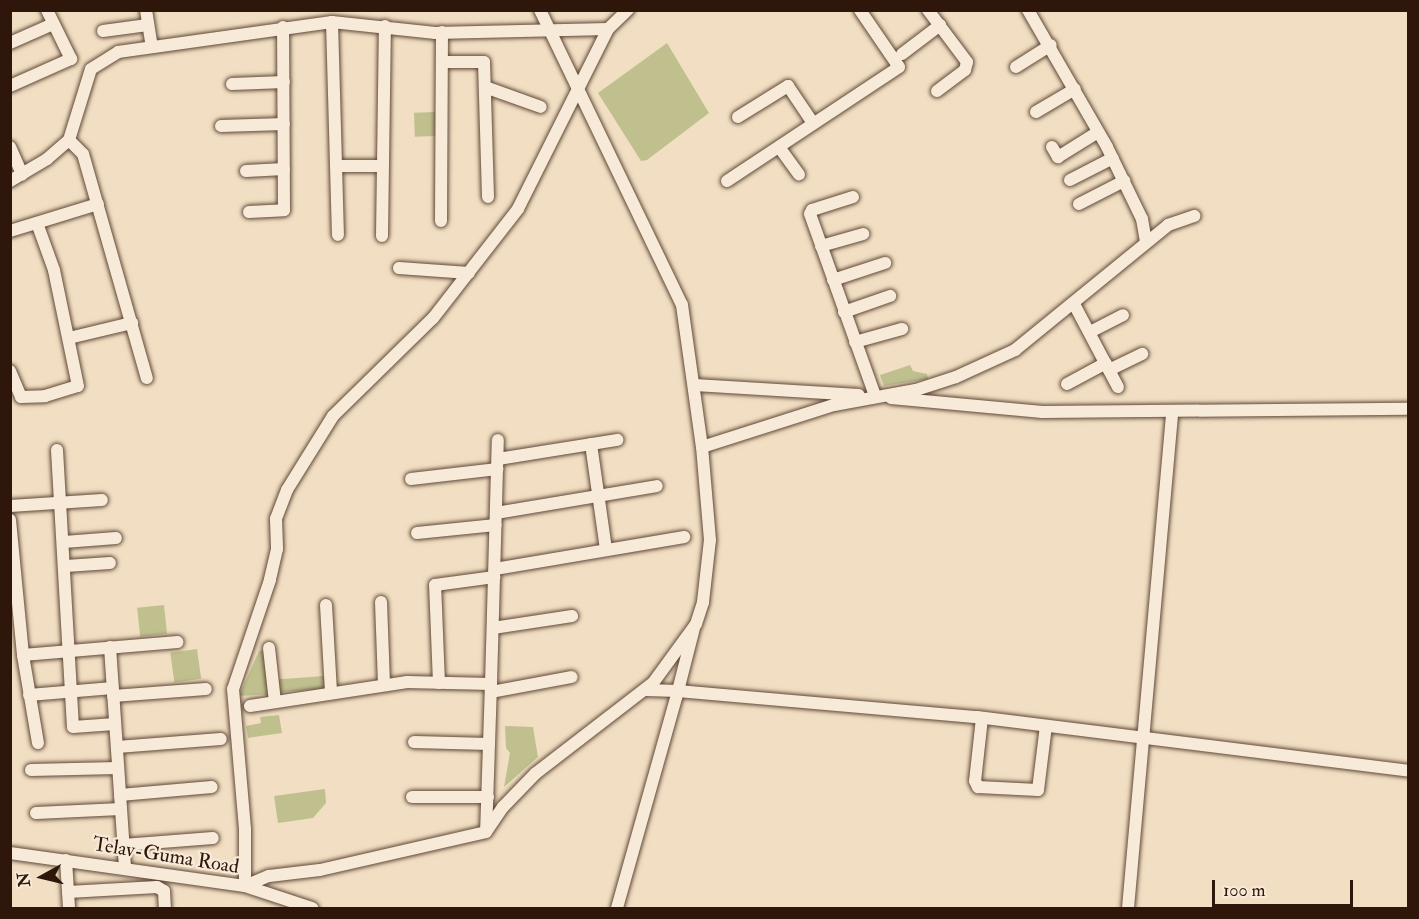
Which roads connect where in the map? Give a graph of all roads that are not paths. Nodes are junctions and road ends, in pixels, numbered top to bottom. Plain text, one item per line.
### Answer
1 (47, 10) edge
2 (146, 10) edge
3 (540, 10) edge
4 (628, 10) edge
5 (860, 10) edge
6 (928, 10) edge
7 (1028, 10) edge
8 (350, 16) edge
9 (332, 22) junction
10 (53, 24) junction
11 (940, 25) junction
12 (148, 26) junction
13 (385, 26) junction
14 (283, 27) junction
15 (547, 28) junction
16 (608, 29) junction
17 (103, 31) dead end
18 (442, 32) junction
19 (10, 44) edge
20 (1051, 45) junction
21 (152, 47) junction
22 (902, 54) dead end
23 (442, 62) junction
24 (1016, 67) dead end
25 (284, 82) junction
26 (232, 84) dead end
27 (578, 85) junction
28 (10, 86) edge
29 (485, 87) junction
30 (1075, 89) junction
31 (937, 91) dead end
32 (541, 106) dead end
33 (1036, 112) dead end
34 (738, 117) dead end
35 (813, 123) junction
36 (284, 124) junction
37 (221, 126) dead end
38 (1098, 132) junction
39 (69, 140) junction
40 (10, 147) edge
41 (779, 147) junction
42 (1052, 147) dead end
43 (1113, 158) junction
44 (336, 166) junction
45 (383, 166) junction
46 (284, 169) junction
47 (246, 171) dead end
48 (22, 174) junction
49 (799, 175) dead end
50 (1070, 180) dead end
51 (10, 181) edge
52 (727, 181) dead end
53 (1124, 181) junction
54 (488, 197) dead end
55 (853, 197) dead end
56 (99, 204) junction
57 (1078, 204) dead end
58 (249, 212) dead end
59 (1194, 216) dead end
60 (441, 222) dead end
61 (37, 223) junction
62 (10, 231) edge
63 (863, 234) dead end
64 (338, 235) dead end
65 (382, 236) dead end
66 (1146, 241) junction
67 (820, 246) junction
68 (885, 263) dead end
69 (399, 268) dead end
70 (469, 273) junction
71 (833, 280) junction
72 (890, 296) dead end
73 (1074, 304) junction
74 (844, 312) junction
75 (1122, 315) dead end
76 (132, 322) junction
77 (902, 328) dead end
78 (1090, 332) junction
79 (69, 338) junction
80 (855, 342) junction
81 (1142, 354) dead end
82 (1107, 366) junction
83 (10, 371) edge
84 (147, 378) dead end
85 (1067, 384) dead end
86 (695, 385) junction
87 (1118, 387) dead end
88 (875, 396) junction
89 (1408, 409) edge
90 (1172, 412) junction
91 (498, 440) dead end
92 (617, 440) dead end
93 (591, 444) junction
94 (702, 447) junction
95 (57, 450) dead end
96 (498, 464) junction
97 (411, 479) dead end
98 (657, 486) dead end
99 (598, 496) junction
100 (102, 500) dead end
101 (61, 501) junction
102 (10, 506) edge
103 (496, 519) junction
104 (10, 520) edge
105 (417, 532) dead end
106 (684, 537) dead end
107 (116, 538) dead end
108 (64, 542) junction
109 (606, 549) junction
110 (110, 563) dead end
111 (66, 566) junction
112 (494, 573) junction
113 (381, 603) dead end
114 (326, 605) dead end
115 (572, 616) dead end
116 (696, 624) junction
117 (493, 628) junction
118 (177, 642) dead end
119 (110, 647) junction
120 (269, 648) dead end
121 (69, 651) junction
122 (23, 655) junction
123 (572, 677) dead end
124 (439, 683) junction
125 (384, 686) junction
126 (491, 688) junction
127 (206, 689) dead end
128 (645, 690) junction
129 (70, 691) junction
130 (678, 691) junction
131 (113, 692) junction
132 (331, 693) junction
133 (30, 695) junction
134 (275, 702) junction
135 (250, 706) dead end
136 (982, 718) junction
137 (116, 724) junction
138 (1046, 726) junction
139 (1144, 738) junction
140 (221, 739) dead end
141 (414, 742) dead end
142 (38, 743) dead end
143 (489, 744) junction
144 (117, 747) junction
145 (118, 768) junction
146 (31, 770) dead end
147 (1408, 771) edge
148 (212, 787) dead end
149 (120, 795) junction
150 (412, 797) dead end
151 (488, 797) junction
152 (121, 809) junction
153 (36, 813) dead end
154 (486, 832) junction
155 (213, 838) dead end
156 (123, 845) junction
157 (10, 853) edge
158 (66, 860) junction
159 (125, 868) junction
160 (244, 886) junction
161 (68, 892) junction
162 (266, 895) junction
163 (69, 909) edge
164 (165, 909) edge
165 (268, 909) edge
166 (312, 909) edge
167 (617, 909) edge
168 (1128, 909) edge

1 - 10 street
2 - 12 street
3 - 15 street
4 - 16 street
5 - 35 street
6 - 11 street
7 - 20 street
8 - 9 street
8 - 13 street
9 - 14 street
9 - 44 street
10 - 19 street
10 - 28 street
11 - 22 street
11 - 31 street
12 - 17 street
12 - 21 street
13 - 18 street
13 - 45 street
14 - 21 street
14 - 25 street
15 - 16 street
15 - 18 street
15 - 27 street
16 - 27 street
18 - 23 street
20 - 24 street
20 - 30 street
21 - 39 street
23 - 29 street
23 - 60 street
25 - 26 street
25 - 36 street
27 - 70 street
27 - 86 street
29 - 32 street
29 - 54 street
30 - 33 street
30 - 38 street
34 - 35 street
35 - 41 street
36 - 37 street
36 - 46 street
38 - 42 street
38 - 43 street
39 - 48 street
39 - 56 street
40 - 48 street
41 - 49 street
41 - 52 street
43 - 50 street
43 - 53 street
44 - 45 street
44 - 64 street
45 - 65 street
46 - 47 street
46 - 58 street
48 - 51 street
53 - 57 street
53 - 66 street
55 - 67 street
56 - 61 street
56 - 76 street
59 - 66 street
61 - 62 street
61 - 79 street
63 - 67 street
66 - 73 street
67 - 71 street
68 - 71 street
69 - 70 street
70 - 160 street
71 - 74 street
72 - 74 street
73 - 78 street
73 - 88 street
74 - 80 street
75 - 78 street
76 - 79 street
76 - 84 street
77 - 80 street
78 - 82 street
79 - 83 street
80 - 88 street
81 - 82 street
82 - 85 street
82 - 87 street
86 - 88 street
86 - 94 street
88 - 90 street
88 - 94 street
89 - 90 street
90 - 139 street
91 - 96 street
92 - 93 street
93 - 96 street
93 - 99 street
94 - 116 street
95 - 101 street
96 - 97 street
96 - 103 street
98 - 99 street
99 - 103 street
99 - 109 street
100 - 101 street
101 - 102 street
101 - 108 street
103 - 105 street
103 - 112 street
104 - 122 street
106 - 109 street
107 - 108 street
108 - 111 street
109 - 112 street
110 - 111 street
111 - 121 street
112 - 117 street
112 - 124 street
113 - 125 street
114 - 132 street
115 - 117 street
116 - 128 street
116 - 130 street
117 - 126 street
118 - 119 street
119 - 121 street
119 - 131 street
120 - 134 street
121 - 122 street
121 - 129 street
122 - 133 street
123 - 126 street
124 - 125 street
124 - 126 street
125 - 132 street
126 - 143 street
127 - 131 street
128 - 130 street
128 - 154 street
129 - 131 street
129 - 133 street
129 - 137 street
130 - 136 street
130 - 167 street
131 - 137 street
132 - 134 street
133 - 142 street
134 - 135 street
136 - 138 street
136 - 138 street
137 - 144 street
138 - 139 street
139 - 147 street
139 - 168 street
140 - 144 street
141 - 143 street
143 - 151 street
144 - 145 street
145 - 146 street
145 - 149 street
148 - 149 street
149 - 152 street
150 - 151 street
151 - 154 street
152 - 153 street
152 - 156 street
154 - 160 street
155 - 156 street
156 - 159 street
157 - 158 street, Telav-Guma Road
158 - 159 street, Telav-Guma Road
158 - 161 street
159 - 160 street, Telav-Guma Road
160 - 162 street, Telav-Guma Road
161 - 163 street
161 - 164 street
162 - 165 street
162 - 166 street, Telav-Guma Road

